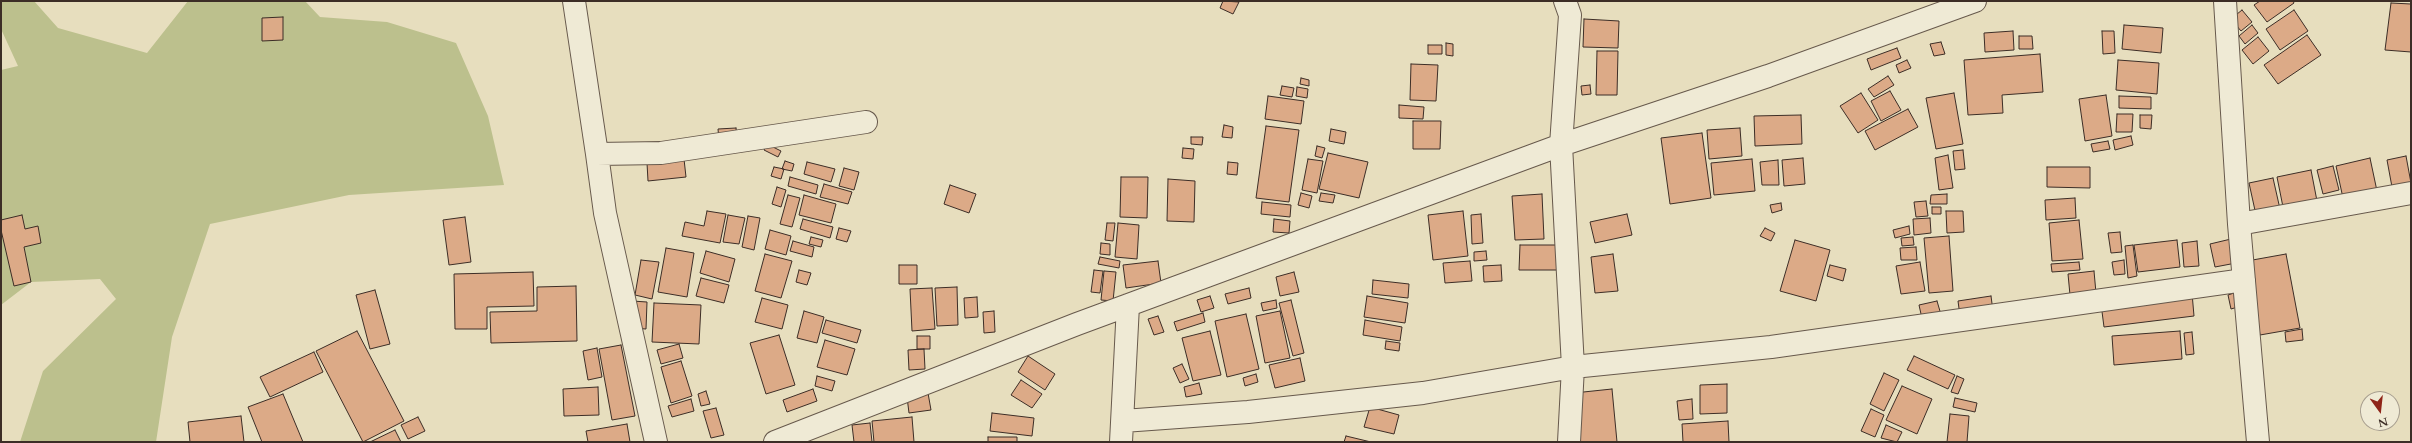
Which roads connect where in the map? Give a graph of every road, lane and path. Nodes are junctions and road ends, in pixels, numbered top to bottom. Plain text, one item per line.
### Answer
1 (574, 1) edge
2 (1565, 1) edge
3 (1975, 1) edge
4 (2226, 1) edge
5 (866, 122) dead end
6 (1561, 145) junction
7 (597, 154) junction
8 (2411, 193) edge
9 (2239, 224) junction
10 (2244, 280) junction
11 (1128, 305) junction
12 (1573, 367) junction
13 (1122, 432) edge
14 (656, 442) edge
15 (775, 442) edge
16 (1569, 442) edge
17 (2258, 442) edge

1 - 7 street
2 - 6 street
3 - 6 street
4 - 9 street
5 - 7 street
6 - 11 street
6 - 12 street
7 - 14 street
8 - 9 street
9 - 10 street
10 - 12 street
10 - 17 street
11 - 13 street
11 - 15 street
12 - 13 street
12 - 16 street

